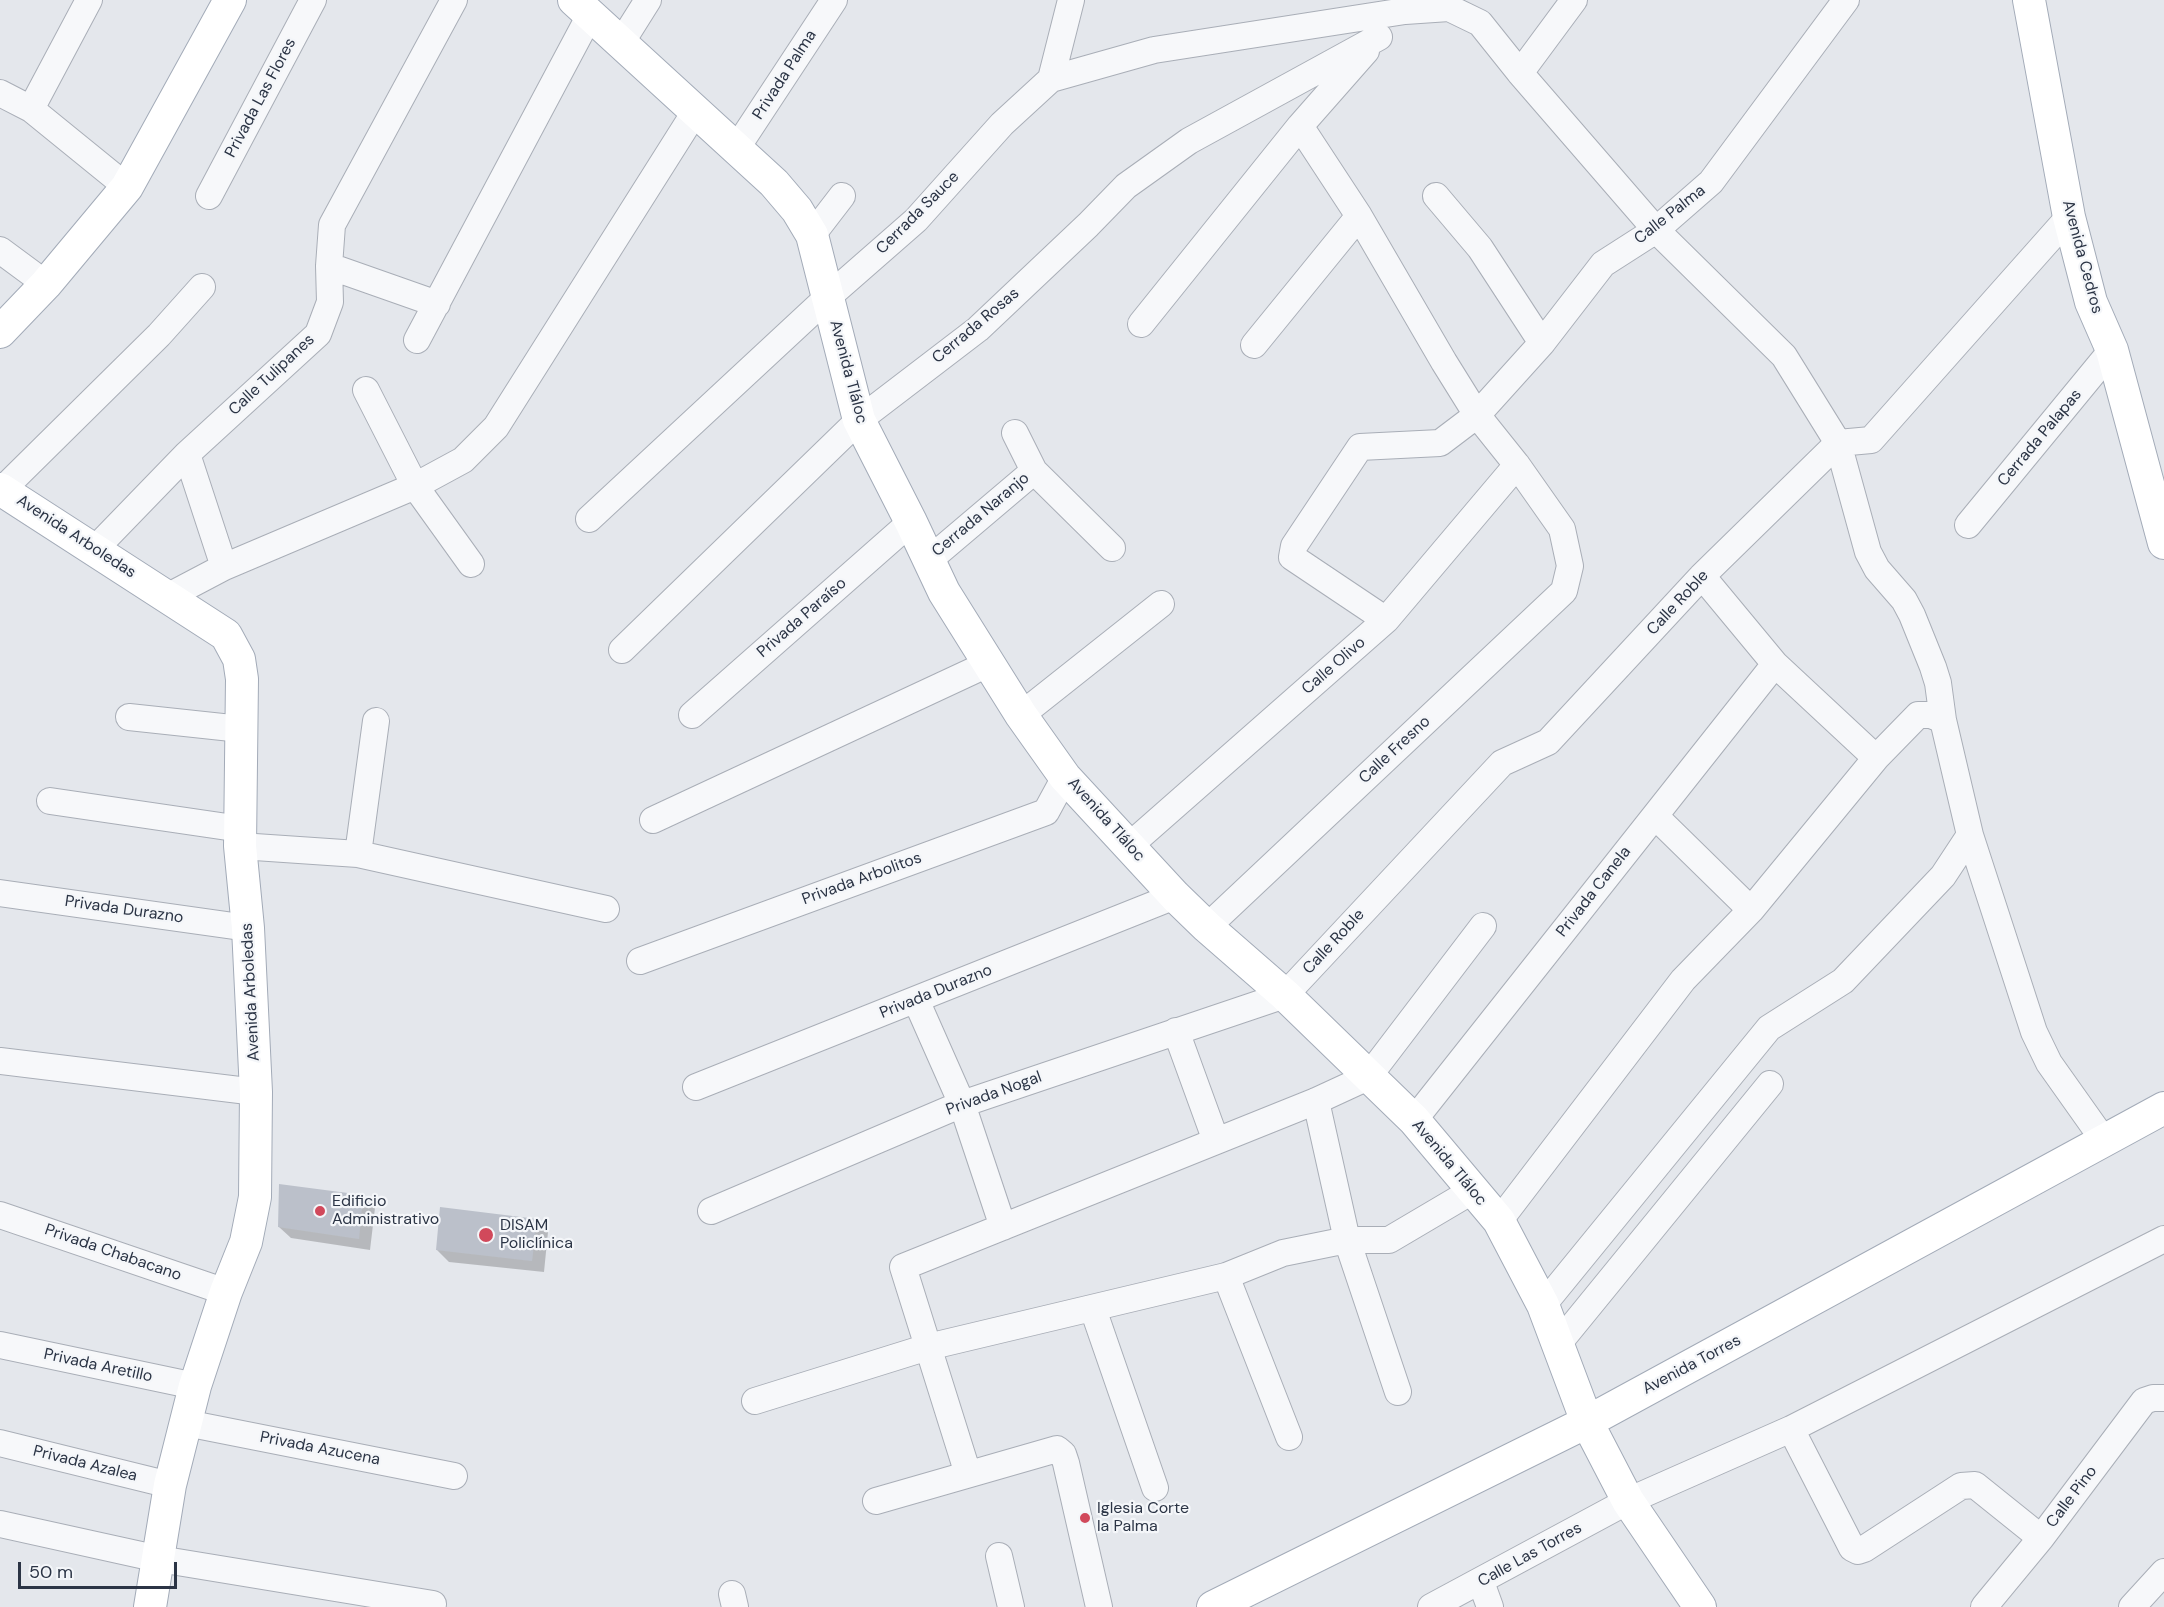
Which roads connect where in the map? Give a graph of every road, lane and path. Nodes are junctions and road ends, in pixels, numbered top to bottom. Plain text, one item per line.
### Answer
1 (89, 0) edge
2 (230, 0) edge
3 (313, 0) edge
4 (454, 0) edge
5 (648, 0) edge
6 (834, 0) edge
7 (1071, 0) edge
8 (1574, 0) edge
9 (1846, 0) edge
10 (2029, 0) edge
11 (1409, 5) edge
12 (582, 8) edge
13 (1379, 37) junction
14 (621, 43) junction
15 (1520, 73) junction
16 (1051, 79) junction
17 (0, 93) edge
18 (31, 109) junction
19 (695, 112) junction
20 (1300, 126) junction
21 (736, 149) junction
22 (127, 187) junction
23 (209, 196) dead end
24 (842, 196) dead end
25 (1436, 196) dead end
26 (1359, 216) junction
27 (2069, 217) junction
28 (1656, 230) junction
29 (812, 235) junction
30 (0, 250) edge
31 (329, 266) junction
32 (46, 284) junction
33 (202, 287) dead end
34 (828, 297) junction
35 (437, 304) junction
36 (1141, 324) dead end
37 (0, 332) edge
38 (417, 340) dead end
39 (1542, 342) junction
40 (1254, 345) dead end
41 (2112, 350) junction
42 (366, 390) dead end
43 (1477, 415) junction
44 (859, 420) junction
45 (1015, 433) dead end
46 (1838, 443) junction
47 (187, 454) junction
48 (1517, 465) junction
49 (1034, 471) junction
50 (415, 486) junction
51 (1, 490) edge
52 (589, 519) dead end
53 (911, 522) junction
54 (1968, 525) dead end
55 (2164, 543) edge
56 (1112, 548) dead end
57 (95, 549) junction
58 (929, 560) junction
59 (471, 564) dead end
60 (224, 567) junction
61 (1702, 576) junction
62 (167, 597) junction
63 (1161, 604) dead end
64 (1386, 620) junction
65 (622, 650) dead end
66 (990, 663) junction
67 (1775, 664) junction
68 (692, 715) dead end
69 (1021, 715) junction
70 (129, 717) dead end
71 (1943, 720) junction
72 (376, 721) dead end
73 (241, 729) junction
74 (1876, 758) junction
75 (1065, 777) junction
76 (50, 801) dead end
77 (1655, 816) junction
78 (653, 820) dead end
79 (1970, 835) junction
80 (240, 838) junction
81 (1130, 846) junction
82 (358, 854) junction
83 (0, 893) edge
84 (1175, 896) junction
85 (606, 909) dead end
86 (1751, 910) junction
87 (1483, 926) dead end
88 (1207, 927) junction
89 (248, 928) junction
90 (640, 961) dead end
91 (1285, 995) junction
92 (916, 1000) junction
93 (1176, 1031) junction
94 (0, 1061) edge
95 (1368, 1077) junction
96 (1770, 1084) dead end
97 (696, 1087) dead end
98 (256, 1092) junction
99 (1316, 1101) junction
100 (962, 1104) junction
101 (2164, 1108) edge
102 (1414, 1120) junction
103 (1216, 1141) junction
104 (2105, 1142) junction
105 (1472, 1191) junction
106 (711, 1211) dead end
107 (0, 1215) edge
108 (1499, 1221) junction
109 (1003, 1227) junction
110 (2164, 1239) edge
111 (1347, 1240) junction
112 (1226, 1276) junction
113 (226, 1292) junction
114 (1543, 1305) junction
115 (1092, 1309) junction
116 (1558, 1344) junction
117 (0, 1345) edge
118 (928, 1347) junction
119 (195, 1386) junction
120 (1398, 1392) dead end
121 (2164, 1398) edge
122 (755, 1401) dead end
123 (1587, 1422) junction
124 (186, 1423) junction
125 (1791, 1429) junction
126 (1289, 1437) dead end
127 (0, 1443) edge
128 (968, 1474) junction
129 (454, 1476) dead end
130 (170, 1485) junction
131 (1155, 1488) dead end
132 (876, 1501) dead end
133 (1628, 1501) junction
134 (0, 1524) edge
135 (2041, 1538) junction
136 (999, 1556) dead end
137 (159, 1559) junction
138 (2164, 1572) edge
139 (1481, 1582) junction
140 (433, 1604) dead end
141 (150, 1607) edge
142 (1011, 1607) edge
143 (1099, 1607) edge
144 (1213, 1607) edge
145 (1431, 1607) edge
146 (1490, 1607) edge
147 (1701, 1607) edge
148 (1984, 1607) edge
149 (2132, 1607) edge

1 - 18 street
2 - 22 main road
3 - 23 street, Privada Las Flores
4 - 31 street, Calle Tulipanes
5 - 14 street
6 - 21 street, Privada Palma
7 - 16 street
8 - 15 street
9 - 28 street, Calle Palma
10 - 27 main road, Avenida Cedros
11 - 13 street
11 - 15 street
11 - 16 street
12 - 14 main road, Avenida Tláloc
12 - 35 street
13 - 20 street
13 - 44 street, Cerrada Rosas
14 - 19 main road, Avenida Tláloc
15 - 28 street
16 - 34 street, Cerrada Sauce
17 - 18 street
18 - 22 street
19 - 21 main road, Avenida Tláloc
19 - 50 street
20 - 26 street
20 - 36 street
21 - 29 main road, Avenida Tláloc
22 - 32 main road
24 - 29 street
25 - 39 street
26 - 40 street
26 - 43 street
27 - 41 main road, Avenida Cedros
27 - 46 street
28 - 39 street, Calle Palma
28 - 46 street
29 - 34 main road, Avenida Tláloc
30 - 32 street
31 - 35 street
31 - 47 street, Calle Tulipanes
32 - 37 main road
33 - 51 street
34 - 44 main road, Avenida Tláloc
34 - 52 street, Cerrada Sauce
35 - 38 street
39 - 43 street, Calle Palma
41 - 54 street, Cerrada Palapas
41 - 55 main road, Avenida Cedros
42 - 50 street
43 - 48 street
43 - 64 street, Calle Palma
44 - 53 main road, Avenida Tláloc
44 - 65 street, Cerrada Rosas
45 - 49 street
46 - 61 street, Calle Roble
46 - 71 street
47 - 57 street, Calle Tulipanes
47 - 60 street
48 - 64 street, Calle Olivo
48 - 88 street, Calle Fresno
49 - 56 street
49 - 58 street, Cerrada Naranjo
50 - 59 street
50 - 60 street
51 - 57 main road, Avenida Arboledas
53 - 58 main road, Avenida Tláloc
53 - 68 street, Privada Paraíso
57 - 62 main road, Avenida Arboledas
58 - 66 main road, Avenida Tláloc
60 - 62 street
61 - 67 street
61 - 91 street, Calle Roble
62 - 73 main road, Avenida Arboledas
63 - 69 street
64 - 81 street, Calle Olivo
66 - 69 main road, Avenida Tláloc
66 - 78 street
67 - 74 street
67 - 77 street, Privada Canela
69 - 75 main road, Avenida Tláloc
70 - 73 street
71 - 74 street
71 - 79 street
72 - 82 street
73 - 80 main road, Avenida Arboledas
74 - 86 street
75 - 81 main road, Avenida Tláloc
75 - 90 street, Privada Arbolitos
76 - 80 street
77 - 86 street
77 - 102 street, Privada Canela
79 - 104 street
79 - 114 street
80 - 82 street
80 - 89 main road, Avenida Arboledas
81 - 84 main road, Avenida Tláloc
82 - 85 street
83 - 89 street, Privada Durazno
84 - 88 main road, Avenida Tláloc
84 - 92 street, Privada Durazno
86 - 108 street
87 - 95 street
88 - 91 main road, Avenida Tláloc
89 - 98 main road, Avenida Arboledas
91 - 93 street, Privada Nogal
91 - 95 main road, Avenida Tláloc
92 - 97 street, Privada Durazno
92 - 100 street
93 - 100 street, Privada Nogal
93 - 103 street
94 - 98 street
95 - 99 street
95 - 102 main road, Avenida Tláloc
96 - 116 street
98 - 113 main road, Avenida Arboledas
99 - 103 street
99 - 111 street
100 - 106 street, Privada Nogal
100 - 109 street
101 - 104 main road, Avenida Torres
102 - 105 main road, Avenida Tláloc
103 - 109 street
104 - 123 main road, Avenida Torres
105 - 108 main road, Avenida Tláloc
105 - 111 street
107 - 113 street, Privada Chabacano
108 - 114 main road, Avenida Tláloc
109 - 118 street
110 - 125 street, Calle Las Torres
111 - 112 street
111 - 120 street
112 - 115 street
112 - 126 street
113 - 119 main road, Avenida Arboledas
114 - 116 main road, Avenida Tláloc
115 - 118 street
115 - 131 street
116 - 123 main road, Avenida Tláloc
117 - 119 street, Privada Aretillo
118 - 122 street
118 - 128 street
119 - 124 main road, Avenida Arboledas
121 - 135 street, Calle Pino
123 - 133 main road, Avenida Tláloc
123 - 144 main road, Avenida Torres
124 - 129 street, Privada Azucena
124 - 130 main road, Avenida Arboledas
125 - 133 street, Calle Las Torres
125 - 135 street
127 - 130 street, Privada Azalea
128 - 132 street
128 - 143 street
130 - 137 main road, Avenida Arboledas
133 - 139 street, Calle Las Torres
133 - 147 main road, Avenida Tláloc
134 - 137 street
135 - 148 street, Calle Pino
136 - 142 street
137 - 140 street
137 - 141 main road, Avenida Arboledas
138 - 149 street
139 - 145 street, Calle Las Torres
139 - 146 street

